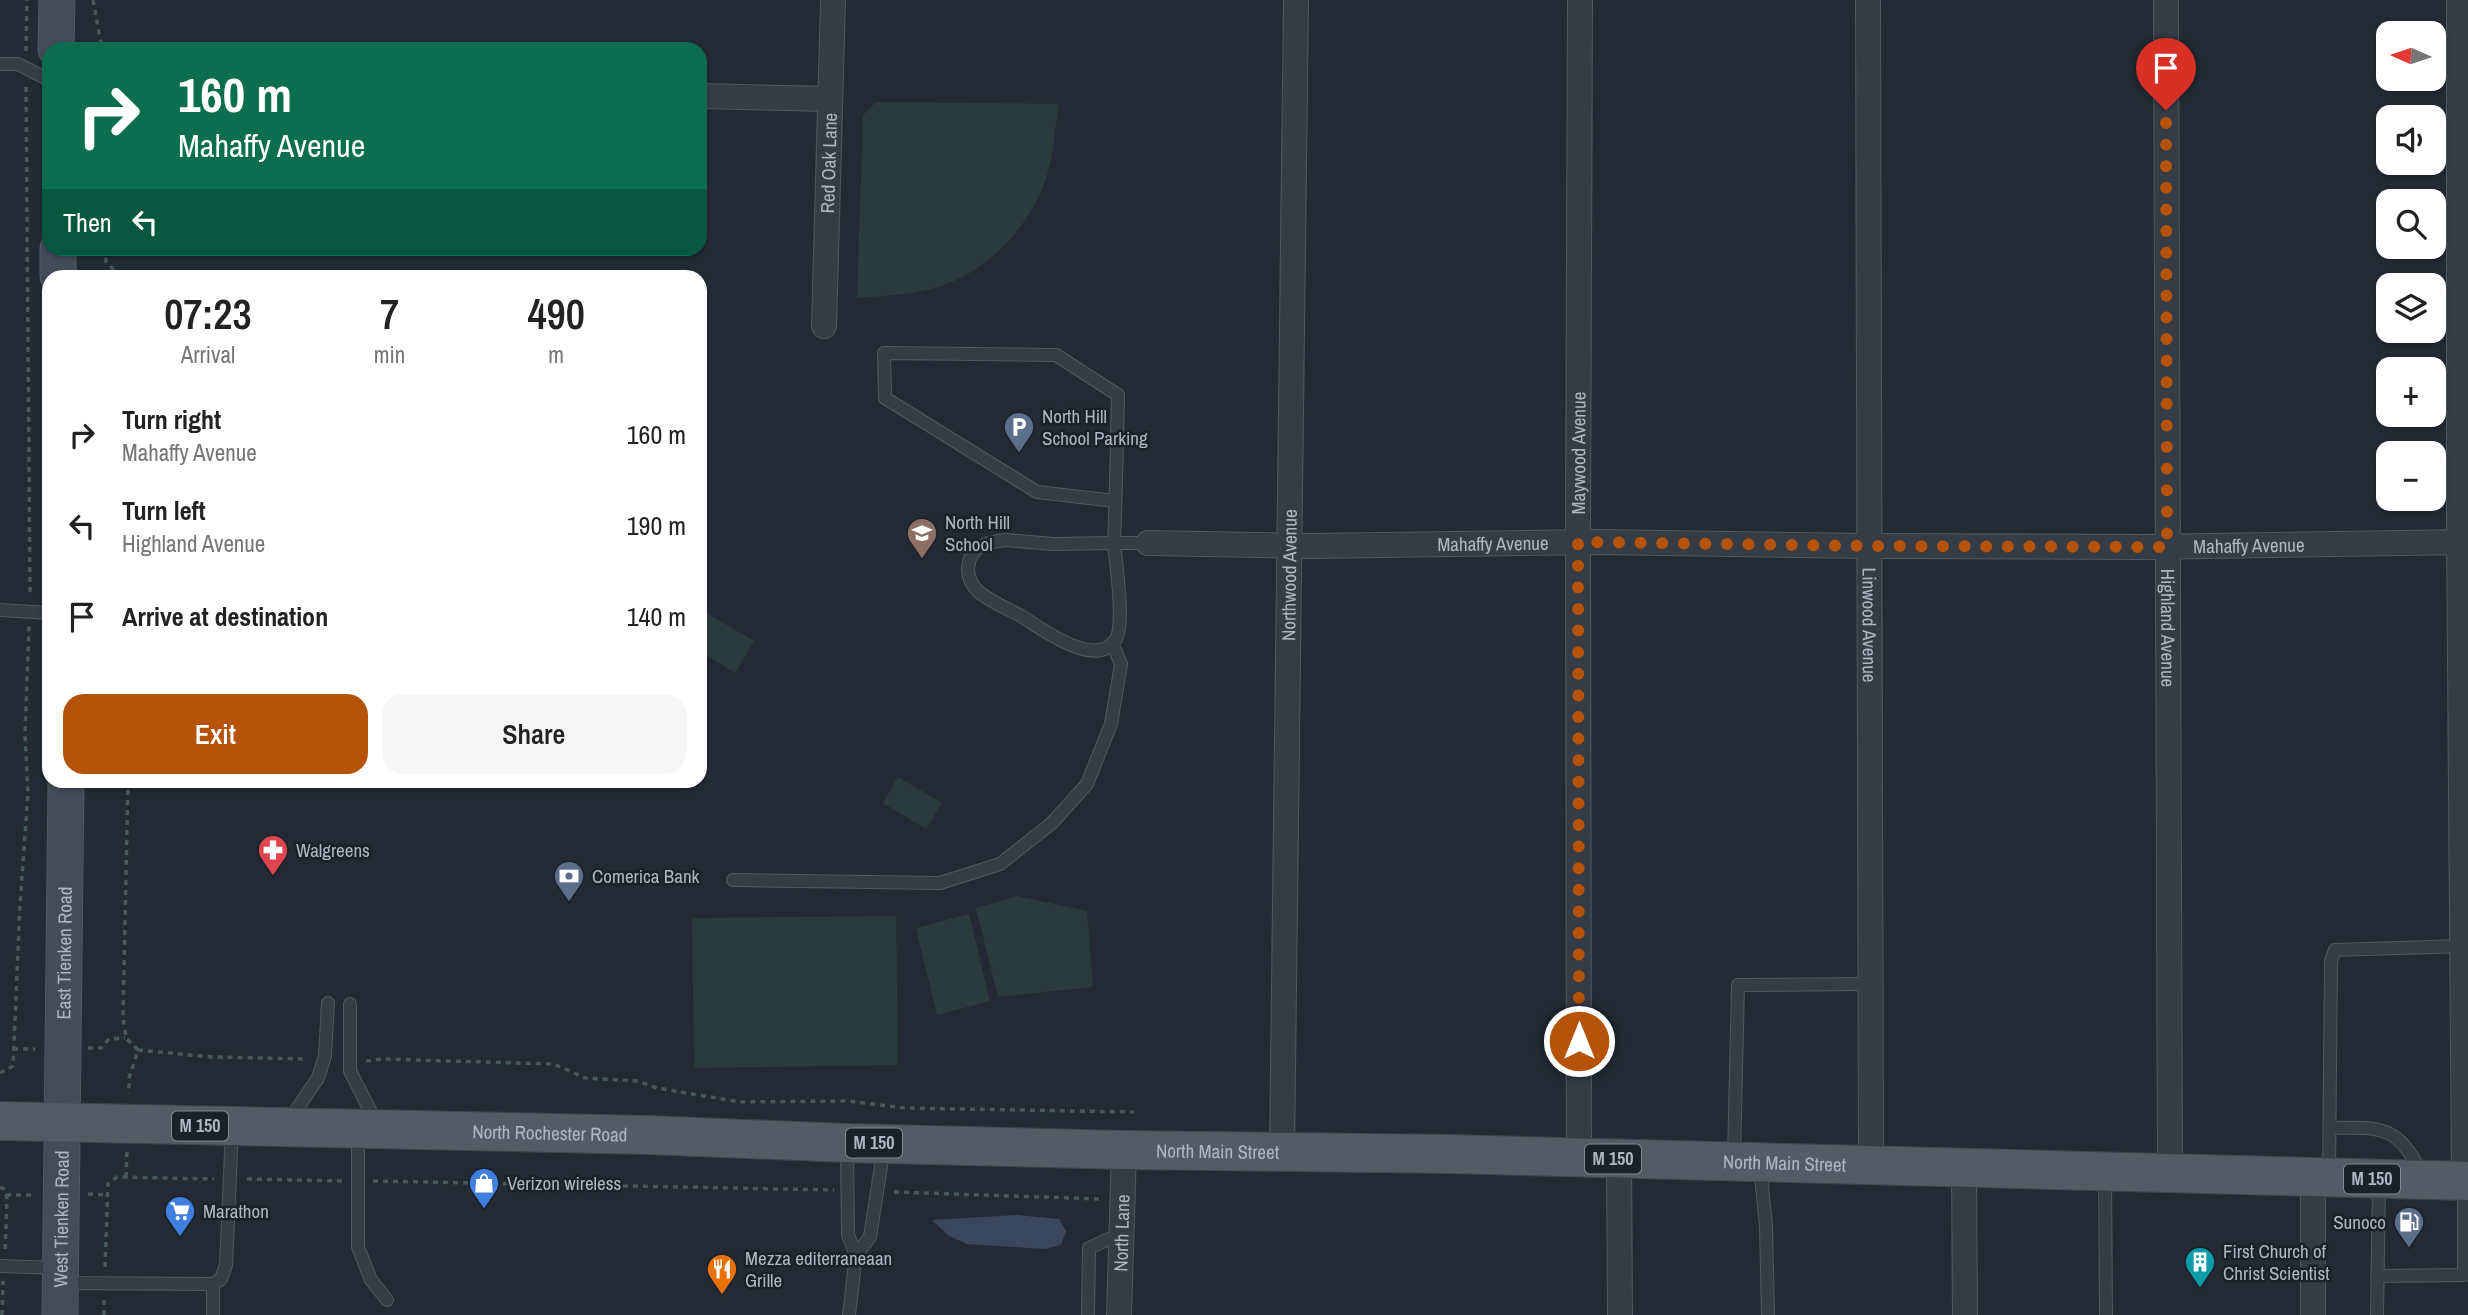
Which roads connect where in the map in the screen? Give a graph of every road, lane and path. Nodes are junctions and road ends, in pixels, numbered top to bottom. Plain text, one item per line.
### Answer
1 (27, 0) edge
2 (57, 0) edge
3 (93, 0) edge
4 (833, 0) edge
5 (1296, 0) edge
6 (1580, 0) edge
7 (1868, 0) edge
8 (2166, 0) edge
9 (2459, 0) edge
10 (56, 42) edge
11 (101, 42) edge
12 (0, 65) edge
13 (26, 69) junction
14 (42, 77) edge
15 (707, 96) edge
16 (830, 99) junction
17 (824, 326) dead end
18 (1115, 501) junction
19 (1578, 542) junction
20 (2463, 542) edge
21 (1114, 543) junction
22 (1148, 543) joint
23 (1290, 546) junction
24 (1871, 546) junction
25 (2167, 547) junction
26 (0, 611) edge
27 (30, 612) junction
28 (42, 612) edge
29 (1112, 643) junction
30 (66, 788) edge
31 (128, 788) edge
32 (733, 880) dead end
33 (2462, 946) junction
34 (1871, 984) junction
35 (328, 1003) dead end
36 (350, 1004) dead end
37 (138, 1050) junction
38 (323, 1062) junction
39 (349, 1063) junction
40 (0, 1073) edge
41 (129, 1078) dead end
42 (1134, 1112) dead end
43 (0, 1121) edge
44 (63, 1123) junction
45 (232, 1127) junction
46 (283, 1128) junction
47 (2330, 1128) junction
48 (369, 1130) junction
49 (847, 1143) junction
50 (885, 1143) junction
51 (1112, 1150) junction
52 (1282, 1151) junction
53 (1579, 1158) junction
54 (1619, 1159) junction
55 (1747, 1163) junction
56 (1871, 1166) junction
57 (1964, 1169) junction
58 (2105, 1172) junction
59 (2170, 1174) junction
60 (2321, 1178) junction
61 (229, 1179) junction
62 (2379, 1179) junction
63 (2424, 1180) junction
64 (358, 1181) junction
65 (2466, 1181) edge
66 (848, 1190) junction
67 (877, 1192) junction
68 (1123, 1200) junction
69 (1122, 1233) junction
70 (856, 1255) junction
71 (0, 1266) edge
72 (2377, 1276) junction
73 (105, 1283) junction
74 (213, 1284) junction
75 (60, 1289) edge
76 (387, 1300) dead end
77 (104, 1315) edge
78 (213, 1315) edge
79 (849, 1315) edge
80 (1088, 1315) edge
81 (1119, 1315) edge
82 (1620, 1315) edge
83 (1768, 1315) edge
84 (1965, 1315) edge
85 (2106, 1315) edge
86 (2313, 1315) edge
87 (2377, 1315) edge

1 - 13 path
2 - 10 main road
3 - 11 path
4 - 16 street, Red Oak Lane
5 - 23 street, Northwood Avenue
6 - 19 street, Maywood Avenue
7 - 24 street, Linwood Avenue
8 - 25 street, Highland Avenue
9 - 20 street
12 - 13 lane
13 - 14 lane
13 - 27 path
15 - 16 street
16 - 17 street, Red Oak Lane
18 - 18 lane
18 - 21 lane
19 - 23 street, Mahaffy Avenue
19 - 24 street, Mahaffy Avenue
19 - 53 street, Maywood Avenue
20 - 25 street, Mahaffy Avenue
20 - 33 street
21 - 22 lane
21 - 29 lane
21 - 29 lane
22 - 23 street, Mahaffy Avenue
23 - 52 street, Northwood Avenue
24 - 25 street, Mahaffy Avenue
24 - 34 street, Linwood Avenue
25 - 59 street, Highland Avenue
26 - 27 lane
27 - 28 lane
27 - 40 path
29 - 32 lane
30 - 44 main road, East Tienken Road
31 - 37 path
33 - 47 lane
33 - 65 street
34 - 55 lane
34 - 56 street, Linwood Avenue
35 - 38 lane
36 - 39 lane
37 - 38 path
37 - 41 path
38 - 46 lane
39 - 42 path
39 - 48 lane
43 - 44 main road, North Rochester Road
44 - 45 main road, North Rochester Road / M 150
44 - 75 main road, West Tienken Road
45 - 46 main road, North Rochester Road / M 150
45 - 61 lane
46 - 48 main road, North Rochester Road / M 150
47 - 60 lane
47 - 63 lane
48 - 49 main road, North Rochester Road / M 150
48 - 64 lane
49 - 50 main road, North Rochester Road / M 150
49 - 66 lane
50 - 51 main road, North Rochester Road / M 150
50 - 67 lane
51 - 52 main road, North Main Street / M 150
51 - 68 street, North Lane
52 - 53 main road, North Main Street / M 150
53 - 54 main road, North Main Street / M 150
54 - 55 main road, North Main Street / M 150
54 - 82 street
55 - 56 main road, North Main Street / M 150
55 - 83 lane
56 - 57 main road, North Main Street / M 150
57 - 58 main road, North Main Street / M 150
57 - 84 street
58 - 59 main road, North Main Street / M 150
58 - 85 lane
59 - 60 main road, North Main Street / M 150
60 - 62 main road, North Main Street / M 150
60 - 86 street
61 - 64 path
61 - 73 path
61 - 74 lane
62 - 63 main road, North Main Street / M 150
62 - 72 lane
63 - 65 main road, North Main Street / M 150
64 - 66 path
64 - 76 lane
65 - 72 lane
66 - 70 lane
67 - 68 path
67 - 70 lane
68 - 69 street, North Lane
69 - 80 lane
69 - 81 street, North Lane
70 - 79 lane
71 - 75 lane
72 - 87 lane
73 - 74 lane
73 - 75 lane
73 - 77 path
74 - 78 lane

